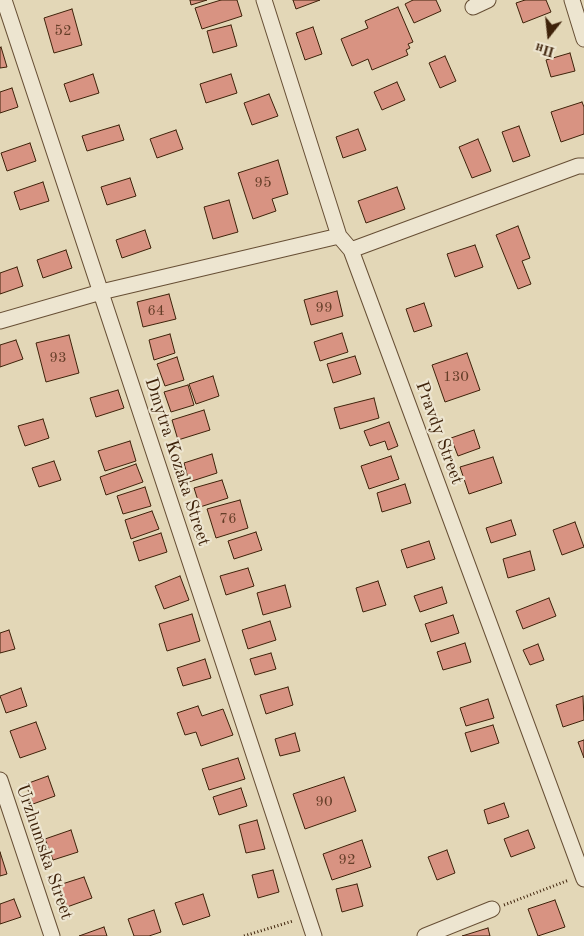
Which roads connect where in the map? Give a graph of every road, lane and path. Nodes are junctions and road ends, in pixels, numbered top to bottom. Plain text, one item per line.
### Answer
1 (4, 0) edge
2 (264, 0) edge
3 (488, 0) edge
4 (572, 0) edge
5 (473, 7) dead end
6 (584, 39) edge
7 (584, 166) edge
8 (339, 236) junction
9 (351, 250) junction
10 (101, 292) junction
11 (0, 321) edge
12 (0, 780) edge
13 (583, 877) edge
14 (492, 909) joint
15 (308, 916) junction
16 (52, 936) edge
17 (244, 936) edge
18 (314, 936) edge
19 (425, 936) edge

1 - 10 street, Dmytra Kozaka Street
2 - 8 street, Pravdy Street
3 - 5 street
4 - 6 street
7 - 9 street
8 - 9 street, Pravdy Street
8 - 10 street
9 - 13 street, Pravdy Street
10 - 11 street
10 - 15 street, Dmytra Kozaka Street
12 - 16 street, Urzhumska Street
13 - 14 path
14 - 19 street
15 - 17 path
15 - 18 street, Dmytra Kozaka Street

